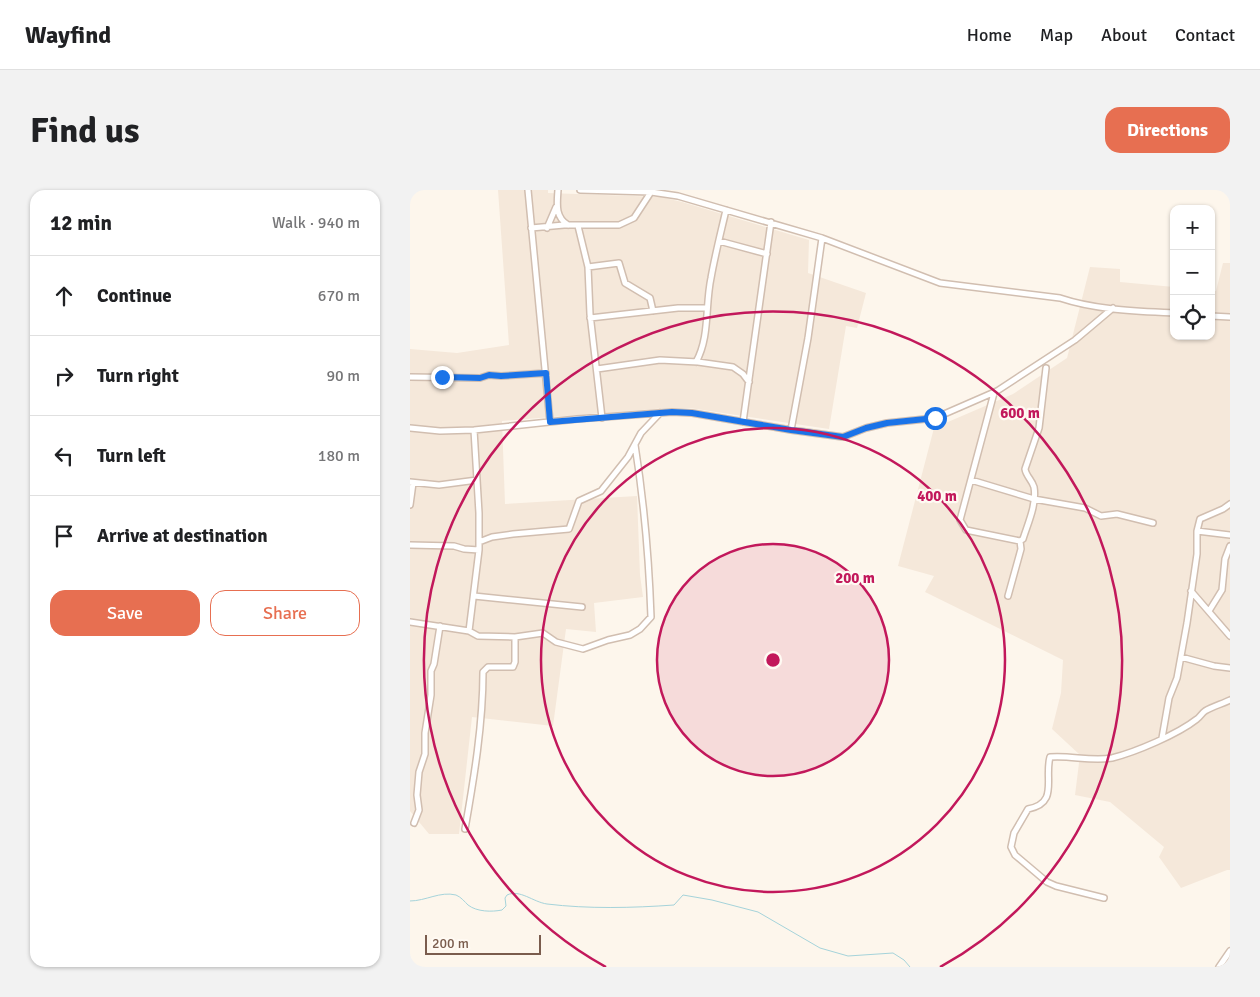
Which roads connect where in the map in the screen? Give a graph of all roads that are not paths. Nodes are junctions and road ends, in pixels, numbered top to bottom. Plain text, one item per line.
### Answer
1 (528, 190) edge
2 (558, 190) edge
3 (580, 190) edge
4 (651, 192) junction
5 (556, 208) junction
6 (726, 210) junction
7 (771, 222) junction
8 (569, 225) junction
9 (578, 226) junction
10 (531, 228) junction
11 (547, 228) junction
12 (822, 238) junction
13 (719, 241) junction
14 (767, 254) junction
15 (588, 267) junction
16 (707, 308) junction
17 (1113, 308) junction
18 (653, 311) junction
19 (1170, 314) edge
20 (1215, 316) edge
21 (1230, 317) edge
22 (590, 318) junction
23 (696, 362) junction
24 (1046, 368) dead end
25 (597, 369) junction
26 (546, 373) junction
27 (410, 377) edge
28 (750, 382) junction
29 (994, 393) junction
30 (660, 413) junction
31 (602, 418) junction
32 (550, 422) junction
33 (743, 422) junction
34 (410, 428) edge
35 (474, 430) junction
36 (791, 430) junction
37 (635, 445) junction
38 (477, 480) junction
39 (971, 480) junction
40 (412, 482) edge
41 (1034, 499) junction
42 (1230, 504) edge
43 (410, 505) edge
44 (1152, 523) dead end
45 (1197, 531) junction
46 (1230, 534) edge
47 (1020, 541) junction
48 (479, 542) junction
49 (410, 545) edge
50 (1230, 546) edge
51 (479, 550) junction
52 (1191, 590) junction
53 (474, 596) junction
54 (1008, 596) dead end
55 (582, 607) dead end
56 (1209, 610) junction
57 (410, 622) edge
58 (440, 626) junction
59 (469, 630) junction
60 (1230, 636) edge
61 (515, 637) junction
62 (1181, 657) junction
63 (1230, 668) edge
64 (1230, 693) edge
65 (1230, 701) edge
66 (1162, 738) junction
67 (414, 823) dead end
68 (465, 829) dead end
69 (1104, 898) dead end
70 (1230, 951) edge
71 (1220, 967) edge

1 - 10 street
2 - 5 street
3 - 4 street
4 - 6 street
4 - 9 street
5 - 8 street
5 - 11 street
6 - 7 street
6 - 13 street
7 - 12 street
7 - 14 street
8 - 9 street
8 - 11 street
9 - 15 street
10 - 11 street
10 - 26 street
12 - 17 street
12 - 36 street
13 - 14 street
13 - 16 street
14 - 28 street
15 - 18 street
15 - 22 street
16 - 18 street
16 - 23 street
17 - 19 street
17 - 29 street
18 - 22 street
20 - 21 street
22 - 25 street
23 - 25 street
23 - 28 street
24 - 41 street
25 - 31 street
26 - 27 street
26 - 32 street
28 - 33 street
29 - 36 street
29 - 39 street
30 - 31 street
30 - 33 street
30 - 37 street
31 - 32 street
32 - 35 street
33 - 36 street
34 - 35 street
35 - 38 street
37 - 48 street
37 - 61 street
38 - 40 street
38 - 48 street
39 - 41 street
39 - 47 street
40 - 43 street
41 - 44 street
41 - 47 street
42 - 45 street
45 - 46 street
45 - 52 street
47 - 54 street
48 - 51 street
49 - 51 street
50 - 56 street
51 - 53 street
52 - 56 street
52 - 62 street
53 - 55 street
53 - 59 street
56 - 60 street
57 - 58 street
58 - 59 street
58 - 67 street
59 - 61 street
61 - 68 street
62 - 63 street
62 - 66 street
64 - 65 street
65 - 66 street
66 - 69 street
70 - 71 street

